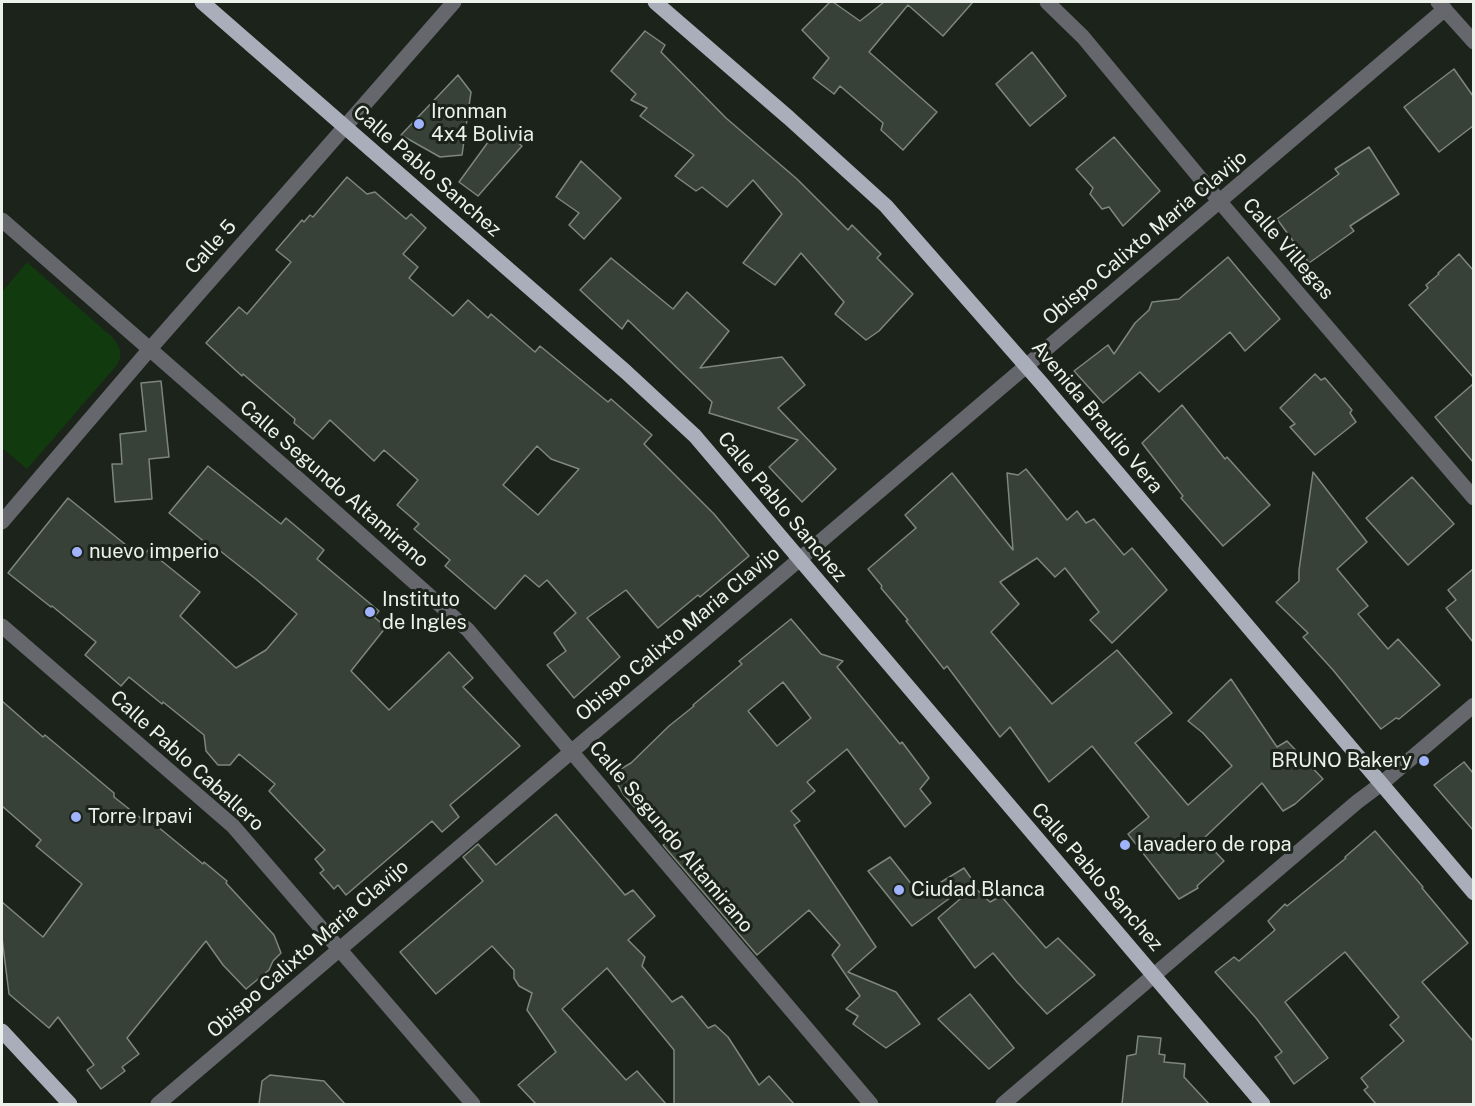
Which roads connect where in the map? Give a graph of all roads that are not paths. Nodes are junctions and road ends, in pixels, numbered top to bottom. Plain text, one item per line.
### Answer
1 (202, 2) edge
2 (454, 2) edge
3 (655, 2) edge
4 (1047, 2) edge
5 (1441, 5) edge
6 (1473, 42) edge
7 (345, 128) junction
8 (1220, 202) junction
9 (2, 220) edge
10 (148, 350) junction
11 (1027, 366) junction
12 (1473, 498) edge
13 (2, 522) edge
14 (799, 560) junction
15 (2, 626) edge
16 (1473, 705) edge
17 (571, 752) junction
18 (1381, 784) junction
19 (1473, 893) edge
20 (340, 949) junction
21 (1154, 975) junction
22 (2, 1031) edge
23 (70, 1104) edge
24 (158, 1104) edge
25 (473, 1104) edge
26 (871, 1104) edge
27 (1004, 1104) edge
28 (1263, 1104) edge

1 - 7 main road, Calle Pablo Sanchez
2 - 7 street, Calle 5
3 - 11 main road, Avenida Braulio Vera
4 - 8 street, Calle Villegas
5 - 6 street
5 - 8 street, Obispo Calixto Maria Clavijo
7 - 10 street, Calle 5
7 - 14 main road, Calle Pablo Sanchez
8 - 11 street, Obispo Calixto Maria Clavijo
8 - 12 street, Calle Villegas
9 - 10 street, Calle Segundo Altamirano
10 - 13 street, Calle 5
10 - 17 street, Calle Segundo Altamirano
11 - 14 street, Obispo Calixto Maria Clavijo
11 - 18 main road, Avenida Braulio Vera
14 - 17 street, Obispo Calixto Maria Clavijo
14 - 21 main road, Calle Pablo Sanchez
15 - 20 street, Calle Pablo Caballero
16 - 18 street
17 - 20 street, Obispo Calixto Maria Clavijo
17 - 26 street, Calle Segundo Altamirano
18 - 19 main road, Avenida Braulio Vera
18 - 21 street
20 - 24 street, Obispo Calixto Maria Clavijo
20 - 25 street, Calle Pablo Caballero
21 - 27 street
21 - 28 main road, Calle Pablo Sanchez
22 - 23 main road

